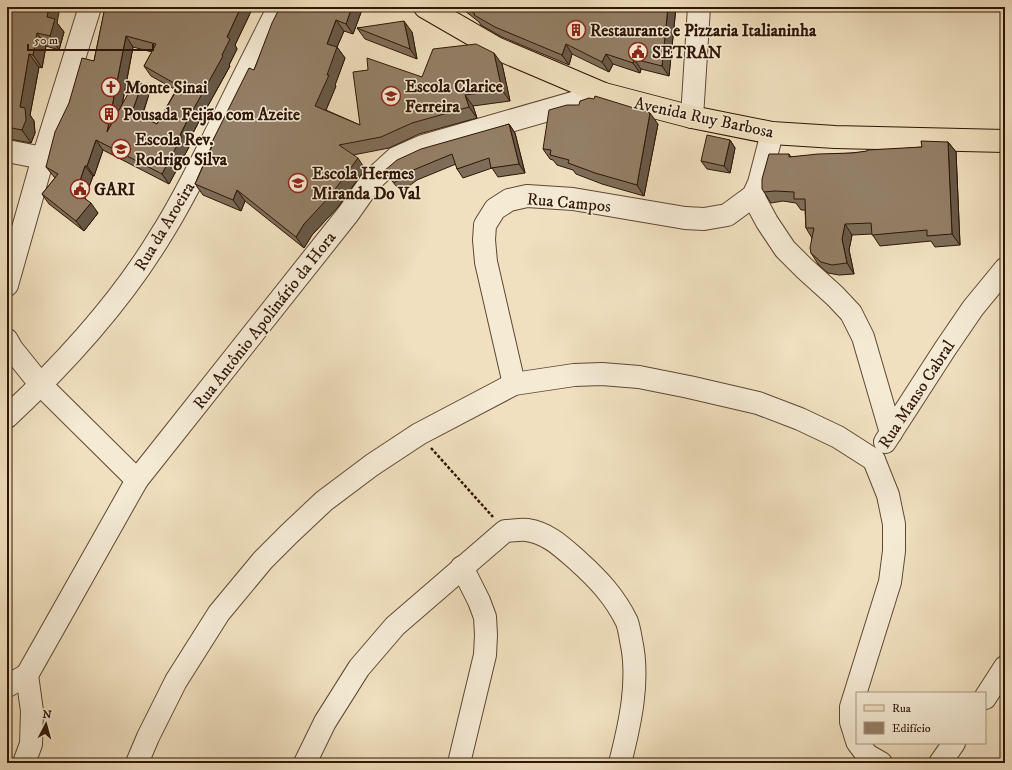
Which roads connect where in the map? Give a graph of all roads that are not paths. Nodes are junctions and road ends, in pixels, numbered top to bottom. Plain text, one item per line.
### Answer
1 (90, 7) edge
2 (279, 7) edge
3 (425, 7) edge
4 (699, 7) edge
5 (604, 94) junction
6 (692, 117) junction
7 (772, 133) junction
8 (1005, 141) edge
9 (7, 151) edge
10 (43, 158) junction
11 (753, 196) junction
12 (1005, 269) edge
13 (7, 284) edge
14 (7, 340) edge
15 (514, 384) junction
16 (41, 385) junction
17 (7, 417) edge
18 (891, 433) junction
19 (874, 460) junction
20 (137, 480) junction
21 (462, 567) junction
22 (1005, 667) edge
23 (27, 675) junction
24 (7, 686) edge
25 (986, 696) edge
26 (856, 740) edge
27 (859, 744) edge
28 (953, 744) edge
29 (24, 763) edge
30 (137, 763) edge
31 (305, 763) edge
32 (459, 763) edge
33 (620, 763) edge
34 (881, 763) edge
35 (940, 763) edge

1 - 10 street
2 - 16 street, Rua da Aroeira
3 - 5 main road, Avenida Ruy Barbosa
4 - 6 street
5 - 6 main road, Avenida Ruy Barbosa
5 - 20 street, Rua Antônio Apolinário da Hora
6 - 7 main road, Avenida Ruy Barbosa
7 - 8 main road, Avenida Ruy Barbosa
7 - 11 street, Rua Campos
9 - 10 street
10 - 13 street
11 - 15 street, Rua Campos
11 - 18 street
12 - 18 street, Rua Manso Cabral
14 - 16 street
15 - 19 street
15 - 30 street
16 - 17 street, Rua da Aroeira
16 - 20 street
18 - 19 street, Rua Manso Cabral
19 - 26 street, Rua Manso Cabral
20 - 23 street, Rua Antônio Apolinário da Hora
21 - 31 street
21 - 32 street
21 - 33 street
22 - 25 street
23 - 24 street
23 - 29 street
27 - 34 street, Rua Manso Cabral
28 - 35 street

